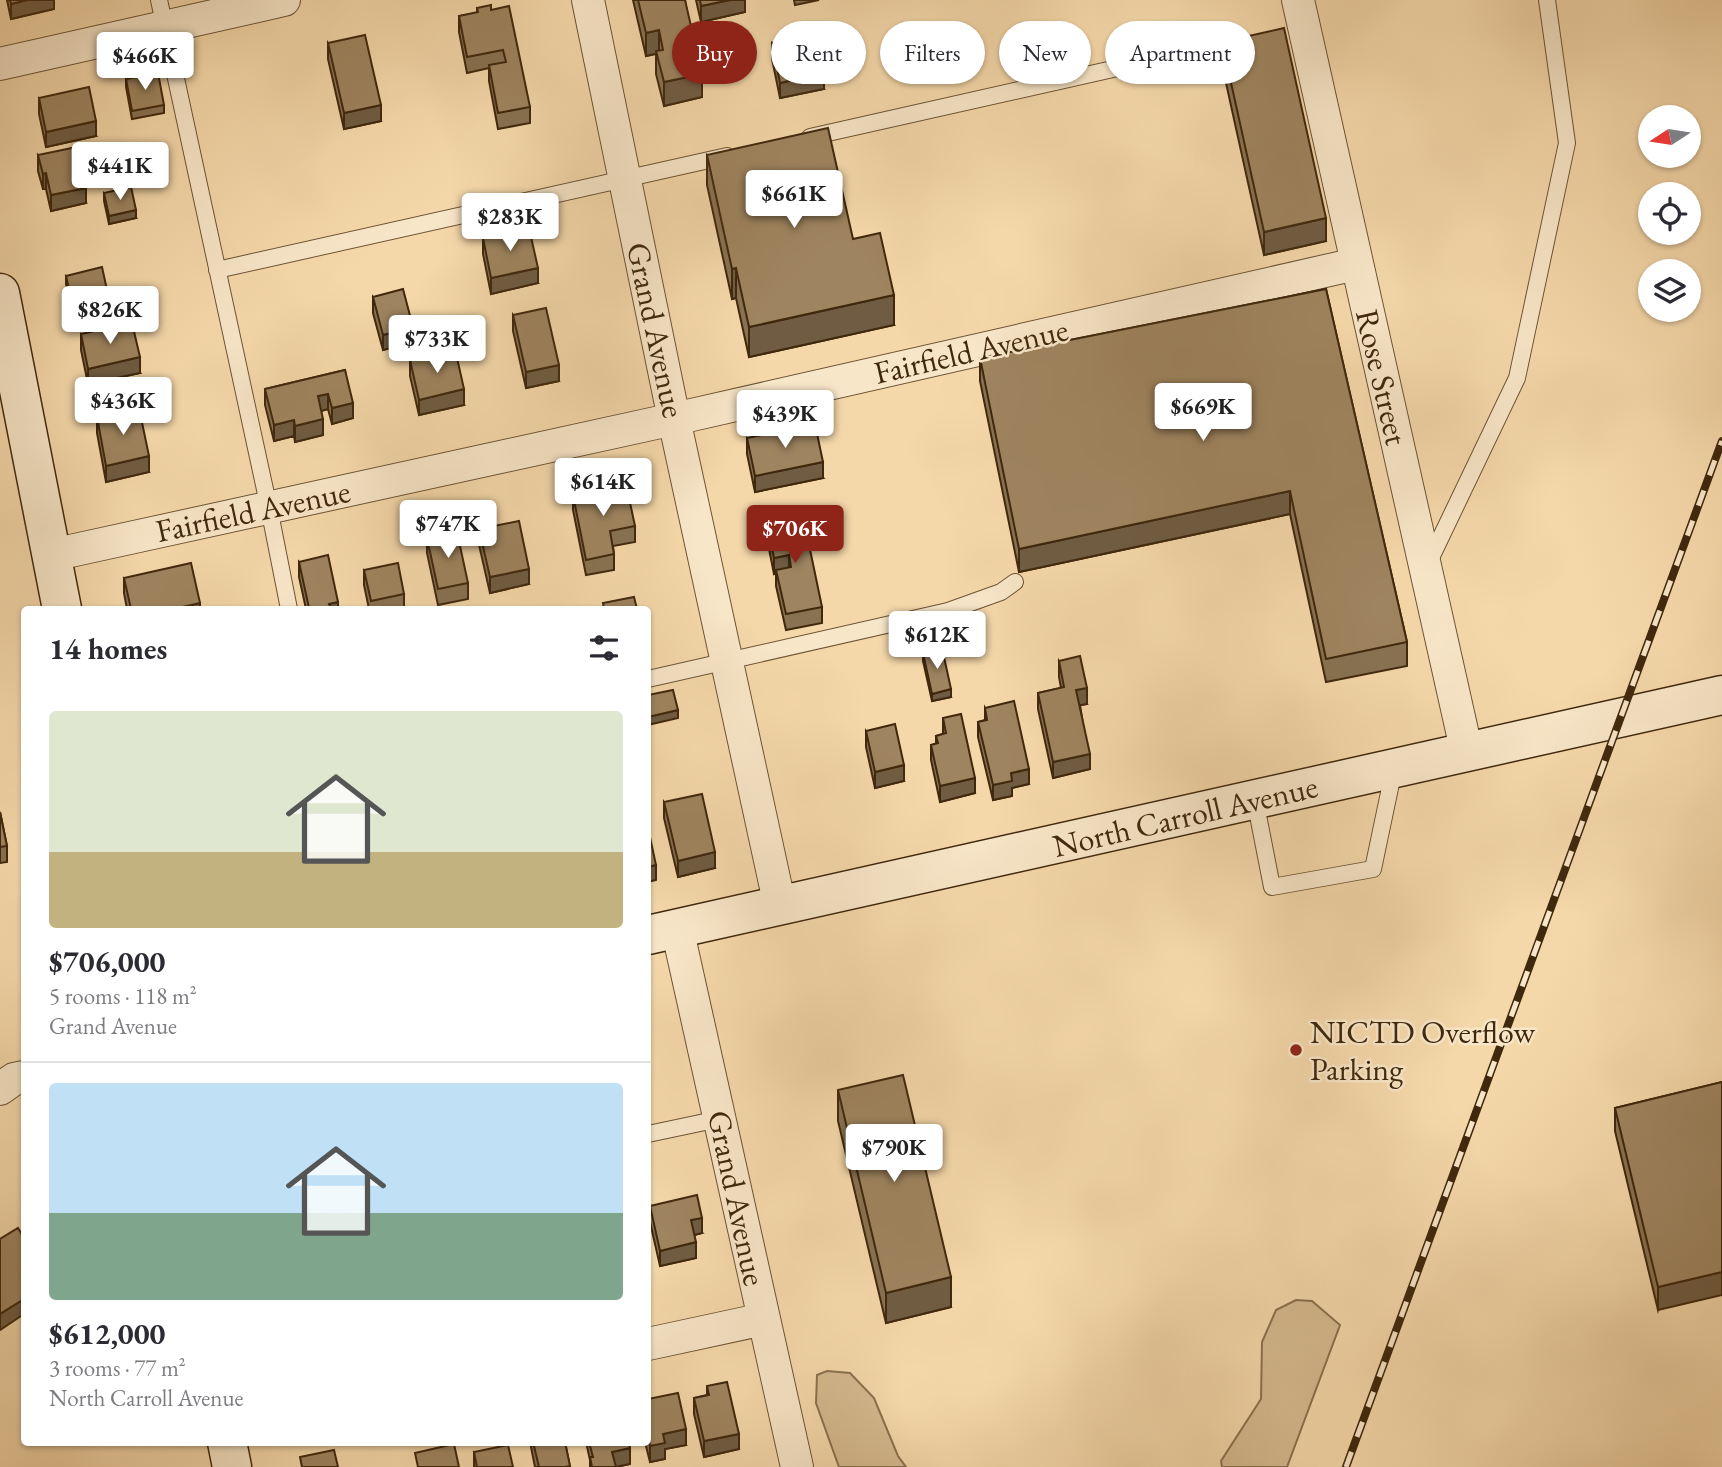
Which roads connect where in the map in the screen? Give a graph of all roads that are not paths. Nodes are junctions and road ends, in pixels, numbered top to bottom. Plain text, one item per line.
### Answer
1 (284, 0) edge
2 (588, 0) edge
3 (1547, 0) edge
4 (162, 13) edge
5 (1298, 19) edge
6 (1264, 35) edge
7 (0, 64) edge
8 (788, 142) edge
9 (747, 152) edge
10 (625, 179) junction
11 (1356, 264) junction
12 (217, 270) junction
13 (0, 293) edge
14 (674, 419) junction
15 (269, 508) junction
16 (52, 555) junction
17 (1425, 569) junction
18 (1015, 582) dead end
19 (61, 606) edge
20 (288, 606) edge
21 (727, 662) junction
22 (651, 678) edge
23 (1722, 695) edge
24 (1467, 753) junction
25 (1394, 769) junction
26 (1255, 800) junction
27 (780, 906) junction
28 (662, 931) edge
29 (719, 1119) junction
30 (651, 1133) edge
31 (764, 1319) junction
32 (651, 1343) edge
33 (228, 1446) edge
34 (232, 1467) edge
35 (797, 1467) edge

1 - 4 street
2 - 10 street, Grand Avenue
3 - 17 lane
4 - 7 street
4 - 12 lane
5 - 11 street, Rose Street
6 - 8 lane
9 - 10 lane
10 - 12 lane
10 - 14 street, Grand Avenue
11 - 14 street, Fairfield Avenue
11 - 17 street, Rose Street
12 - 15 lane
13 - 16 street
14 - 15 street, Fairfield Avenue
14 - 21 street, Grand Avenue
15 - 16 street, Fairfield Avenue
15 - 20 lane
16 - 19 street
17 - 24 street, Rose Street
18 - 21 lane
21 - 22 lane
21 - 27 street, Grand Avenue
23 - 24 street, North Carroll Avenue
24 - 25 street, North Carroll Avenue
25 - 26 street, North Carroll Avenue
25 - 26 lane
26 - 27 street, North Carroll Avenue
27 - 28 street, North Carroll Avenue
28 - 29 street, Grand Avenue
29 - 30 lane
29 - 31 street, Grand Avenue
31 - 32 street
31 - 35 street, Grand Avenue
33 - 34 street

